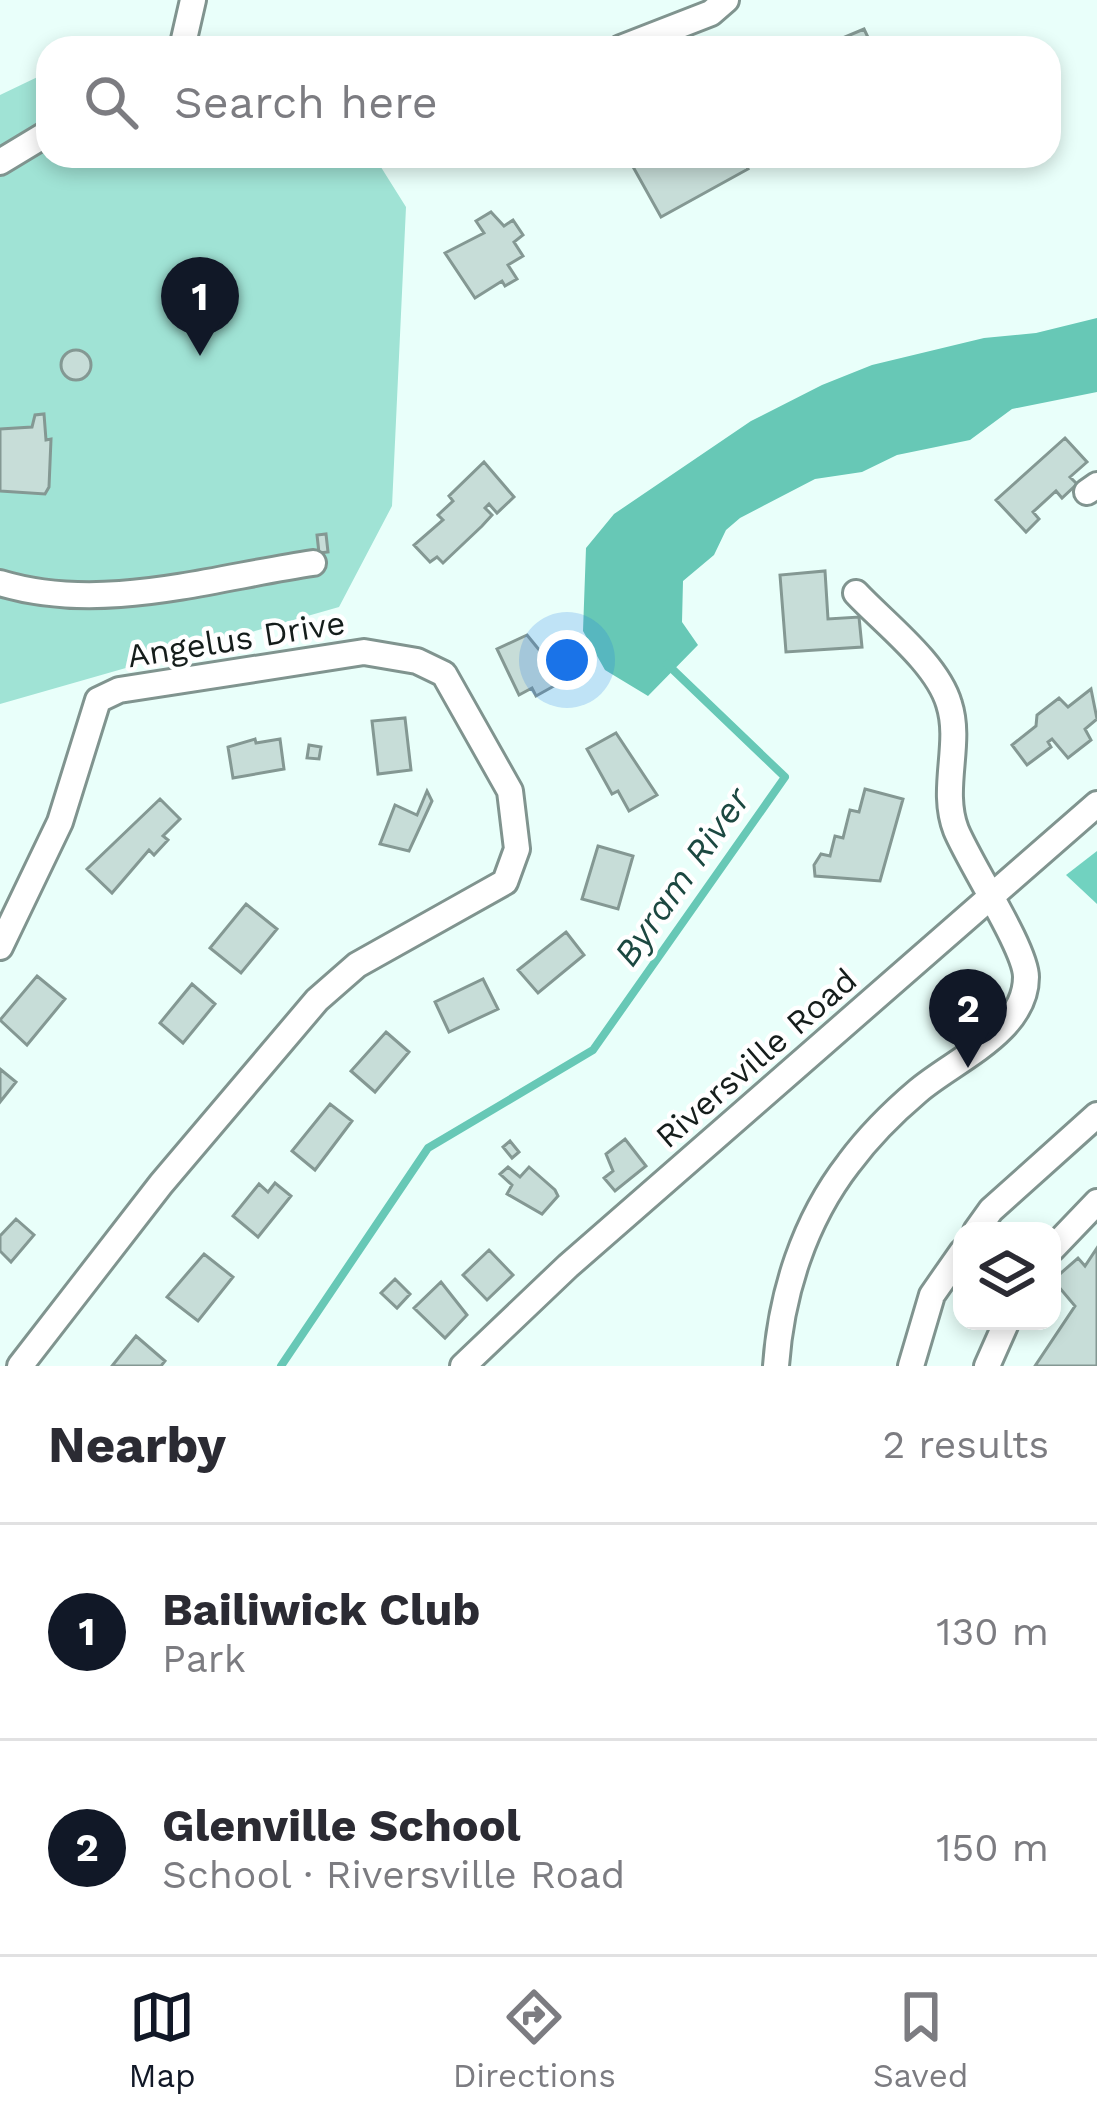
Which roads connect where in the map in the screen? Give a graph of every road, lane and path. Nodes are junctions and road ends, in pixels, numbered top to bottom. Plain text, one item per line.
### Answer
1 (194, 0) edge
2 (726, 0) edge
3 (185, 36) edge
4 (652, 36) edge
5 (36, 140) edge
6 (0, 163) edge
7 (313, 563) dead end
8 (0, 583) edge
9 (856, 593) dead end
10 (1097, 804) edge
11 (988, 899) junction
12 (0, 947) edge
13 (1097, 1115) edge
14 (1097, 1202) edge
15 (982, 1222) edge
16 (1061, 1240) edge
17 (953, 1265) edge
18 (1003, 1330) edge
19 (20, 1366) edge
20 (463, 1366) edge
21 (776, 1366) edge
22 (911, 1366) edge
23 (987, 1366) edge

1 - 3 street
2 - 4 street
5 - 6 street
7 - 8 street
9 - 11 street
10 - 11 street, Riversville Road
11 - 20 street, Riversville Road
11 - 21 street
12 - 19 street, Angelus Drive
13 - 15 street
14 - 16 street
17 - 22 street
18 - 23 street

